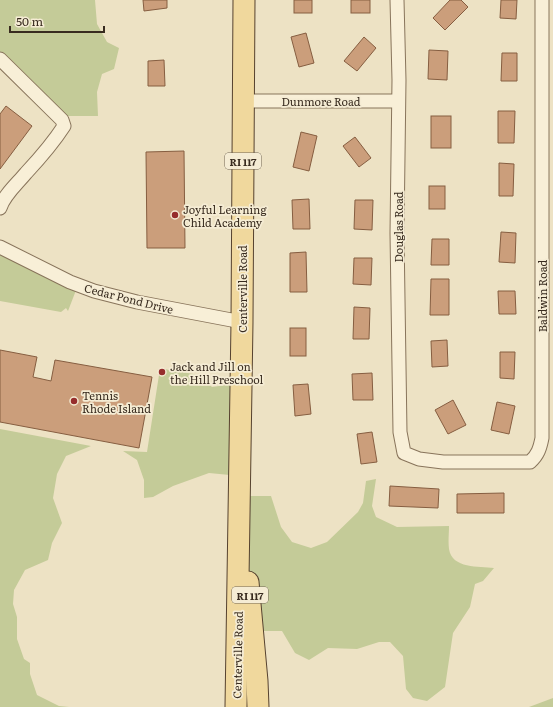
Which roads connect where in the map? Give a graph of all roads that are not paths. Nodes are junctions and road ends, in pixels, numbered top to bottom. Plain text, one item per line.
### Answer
1 (244, 0) edge
2 (397, 0) edge
3 (542, 0) edge
4 (0, 59) edge
5 (243, 101) junction
6 (398, 101) junction
7 (547, 165) edge
8 (0, 208) edge
9 (0, 247) edge
10 (242, 322) junction
11 (404, 453) joint
12 (240, 482) junction
13 (236, 707) edge
14 (258, 707) edge

1 - 5 main road, Centerville Road / RI 117
2 - 6 street, Douglas Road
3 - 7 street, Baldwin Road
4 - 8 street
5 - 6 street, Dunmore Road
5 - 10 main road, Centerville Road / RI 117
6 - 11 street, Douglas Road
7 - 11 street, Baldwin Road
9 - 10 street, Cedar Pond Drive
10 - 12 main road, Centerville Road / RI 117
12 - 13 main road, Centerville Road / RI 117
12 - 14 main road, Centerville Road / RI 117

